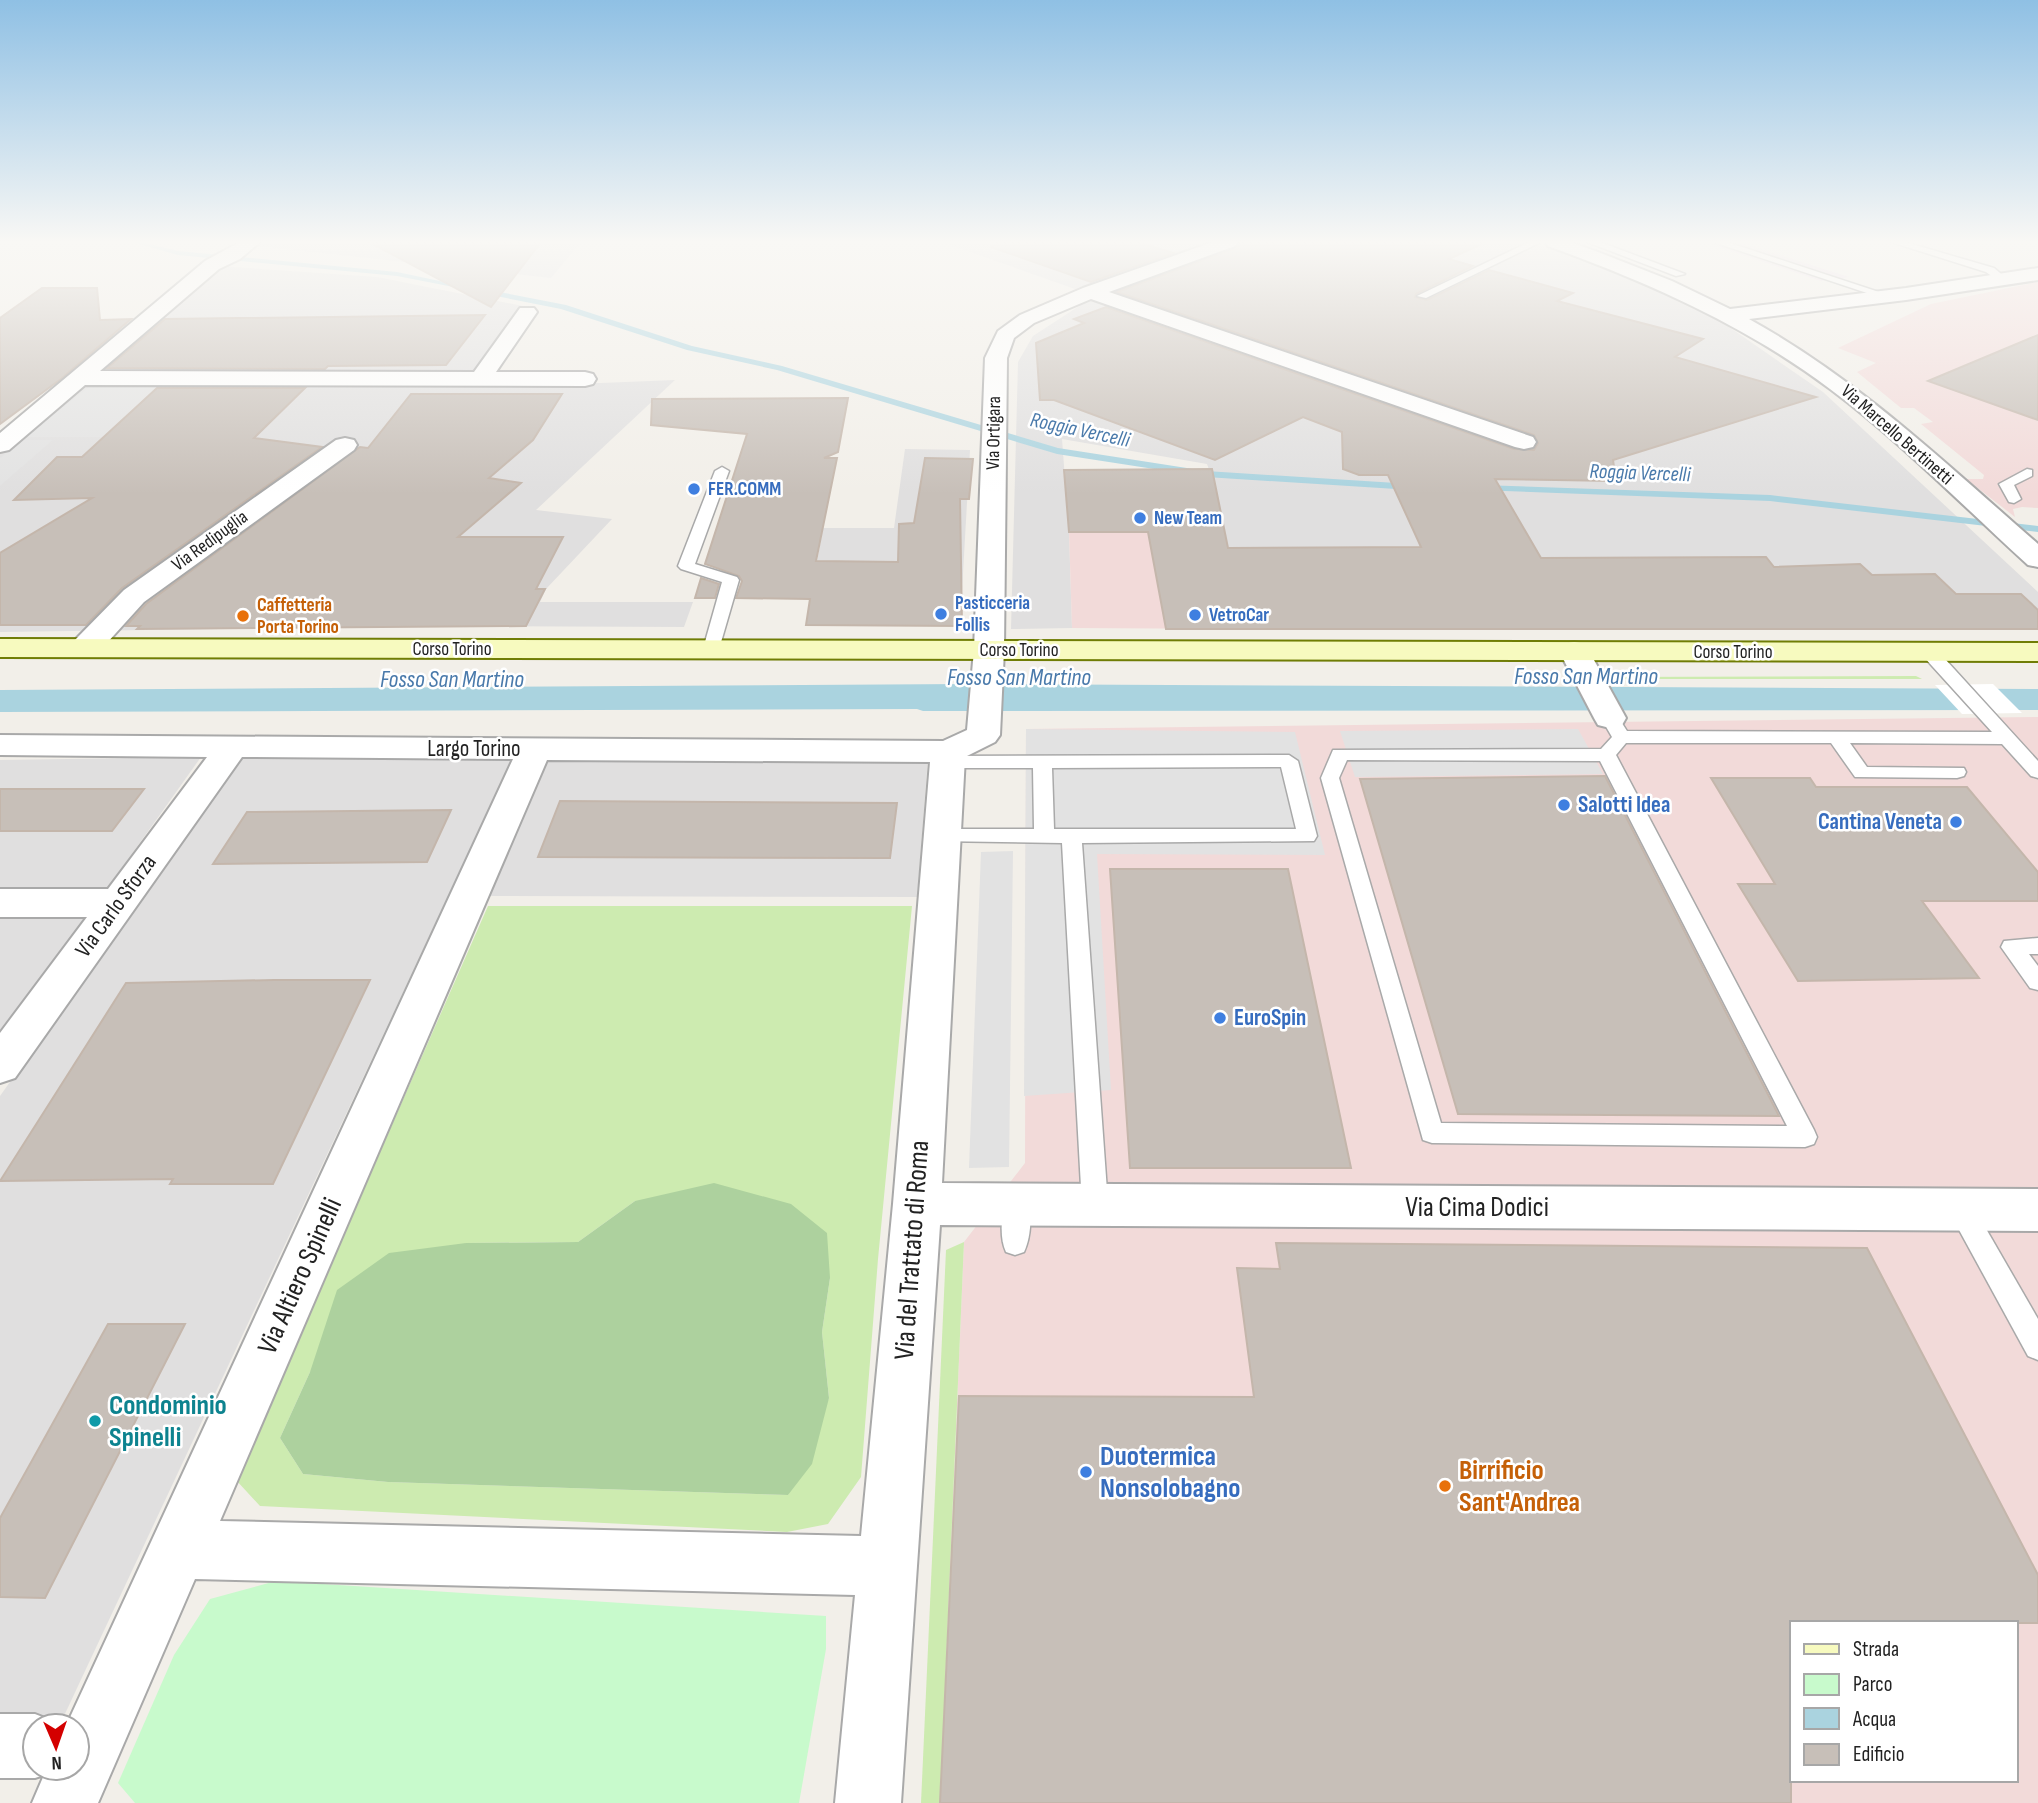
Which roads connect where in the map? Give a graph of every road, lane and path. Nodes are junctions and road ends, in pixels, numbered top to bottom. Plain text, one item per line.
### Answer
1 (140, 326) edge
2 (517, 326) edge
3 (1016, 326) edge
4 (1189, 326) edge
5 (1748, 326) edge
6 (79, 378) junction
7 (480, 379) junction
8 (585, 379) dead end
9 (1524, 442) dead end
10 (0, 445) edge
11 (345, 445) dead end
12 (722, 471) dead end
13 (2027, 473) dead end
14 (2014, 499) dead end
15 (2038, 559) edge
16 (0, 648) edge
17 (85, 648) junction
18 (710, 649) junction
19 (1929, 652) junction
20 (2038, 652) edge
21 (988, 662) junction
22 (1581, 664) junction
23 (1615, 727) junction
24 (2007, 738) junction
25 (1837, 739) junction
26 (0, 746) edge
27 (232, 747) junction
28 (535, 749) junction
29 (1606, 755) junction
30 (948, 757) junction
31 (1042, 762) junction
32 (1956, 772) dead end
33 (2038, 772) edge
34 (942, 836) junction
35 (1044, 836) junction
36 (1072, 836) junction
37 (0, 903) edge
38 (118, 903) junction
39 (2038, 946) edge
40 (2038, 982) edge
41 (0, 1066) edge
42 (916, 1204) junction
43 (1095, 1205) junction
44 (1961, 1209) junction
45 (2038, 1210) edge
46 (2038, 1346) edge
47 (178, 1549) junction
48 (887, 1566) junction
49 (87, 1712) edge
50 (0, 1746) edge
51 (21, 1746) edge
52 (66, 1782) edge
53 (65, 1803) edge
54 (869, 1803) edge

1 - 6 street
2 - 7 street
3 - 21 street, Via Ortigara
4 - 9 street
5 - 15 street, Via Marcello Bertinetti
6 - 7 street
6 - 10 street
7 - 8 street
11 - 17 street, Via Redipuglia
12 - 18 lane
13 - 14 lane
16 - 17 main road, Corso Torino
17 - 18 main road, Corso Torino
18 - 21 main road, Corso Torino
19 - 20 main road, Corso Torino
19 - 22 main road, Corso Torino
19 - 24 lane
21 - 22 main road, Corso Torino
21 - 30 street, Via Ortigara
22 - 23 street
23 - 25 lane
23 - 29 lane
24 - 25 lane
24 - 33 lane
25 - 32 lane
26 - 27 street, Largo Torino
27 - 28 street, Largo Torino
27 - 38 street, Via Carlo Sforza
28 - 30 street, Largo Torino
28 - 47 street, Via Altiero Spinelli
29 - 29 lane
30 - 31 lane
30 - 34 street, Via del Trattato di Roma
31 - 35 lane
31 - 36 lane
34 - 35 lane
34 - 42 street, Via del Trattato di Roma
35 - 36 lane
36 - 43 lane
37 - 38 street
38 - 41 street, Via Carlo Sforza
39 - 40 lane
42 - 43 street, Via Cima Dodici
42 - 48 street, Via del Trattato di Roma
43 - 44 street, Via Cima Dodici
44 - 45 street, Via Cima Dodici
44 - 46 lane
47 - 48 street
47 - 49 street, Via Altiero Spinelli
48 - 54 street, Via del Trattato di Roma
50 - 51 street
52 - 53 street, Via Altiero Spinelli

